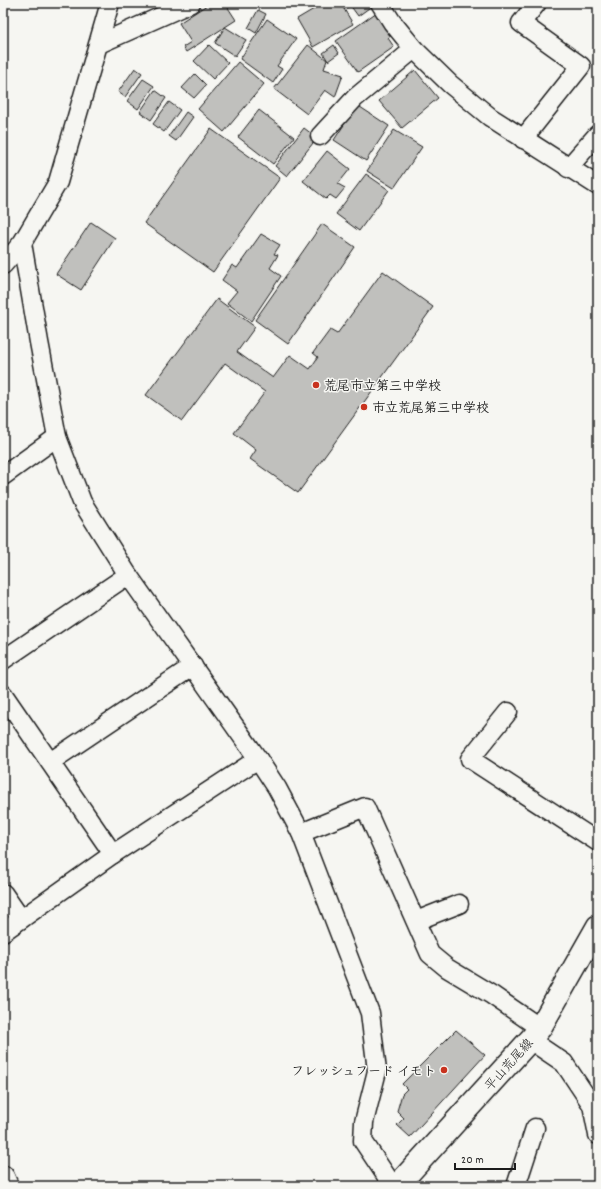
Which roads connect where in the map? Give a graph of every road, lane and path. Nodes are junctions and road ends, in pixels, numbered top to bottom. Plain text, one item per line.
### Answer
1 (110, 3) edge
2 (191, 3) edge
3 (380, 3) edge
4 (537, 3) edge
5 (99, 44) junction
6 (414, 49) junction
7 (598, 134) edge
8 (320, 136) dead end
9 (523, 139) junction
10 (568, 168) junction
11 (598, 186) edge
12 (22, 243) junction
13 (3, 265) edge
14 (57, 437) junction
15 (3, 476) edge
16 (128, 575) junction
17 (3, 660) edge
18 (193, 666) junction
19 (3, 694) edge
20 (508, 712) dead end
21 (258, 759) junction
22 (50, 762) junction
23 (302, 833) junction
24 (598, 842) edge
25 (113, 854) junction
26 (3, 893) edge
27 (459, 904) dead end
28 (21, 919) junction
29 (416, 921) junction
30 (598, 926) edge
31 (3, 932) edge
32 (535, 1034) junction
33 (535, 1128) dead end
34 (598, 1135) edge
35 (3, 1177) edge
36 (7, 1186) edge
37 (393, 1186) edge
38 (396, 1186) edge
39 (516, 1186) edge

1 - 5 street
2 - 5 street
3 - 6 street
4 - 9 street
5 - 12 street
6 - 8 street
6 - 9 street
7 - 10 street
9 - 10 street
10 - 11 street
12 - 13 street
12 - 14 street
14 - 15 street
14 - 16 street
16 - 17 street
16 - 18 street
18 - 21 street
18 - 22 street
19 - 22 street
20 - 24 street
21 - 23 street
21 - 25 street
22 - 25 street
23 - 29 street
23 - 37 street
25 - 28 street
26 - 28 street
27 - 29 street
28 - 31 street
29 - 32 street
30 - 32 main road, 平山荒尾線
32 - 34 street
32 - 38 main road, 平山荒尾線
33 - 39 street
35 - 36 main road

